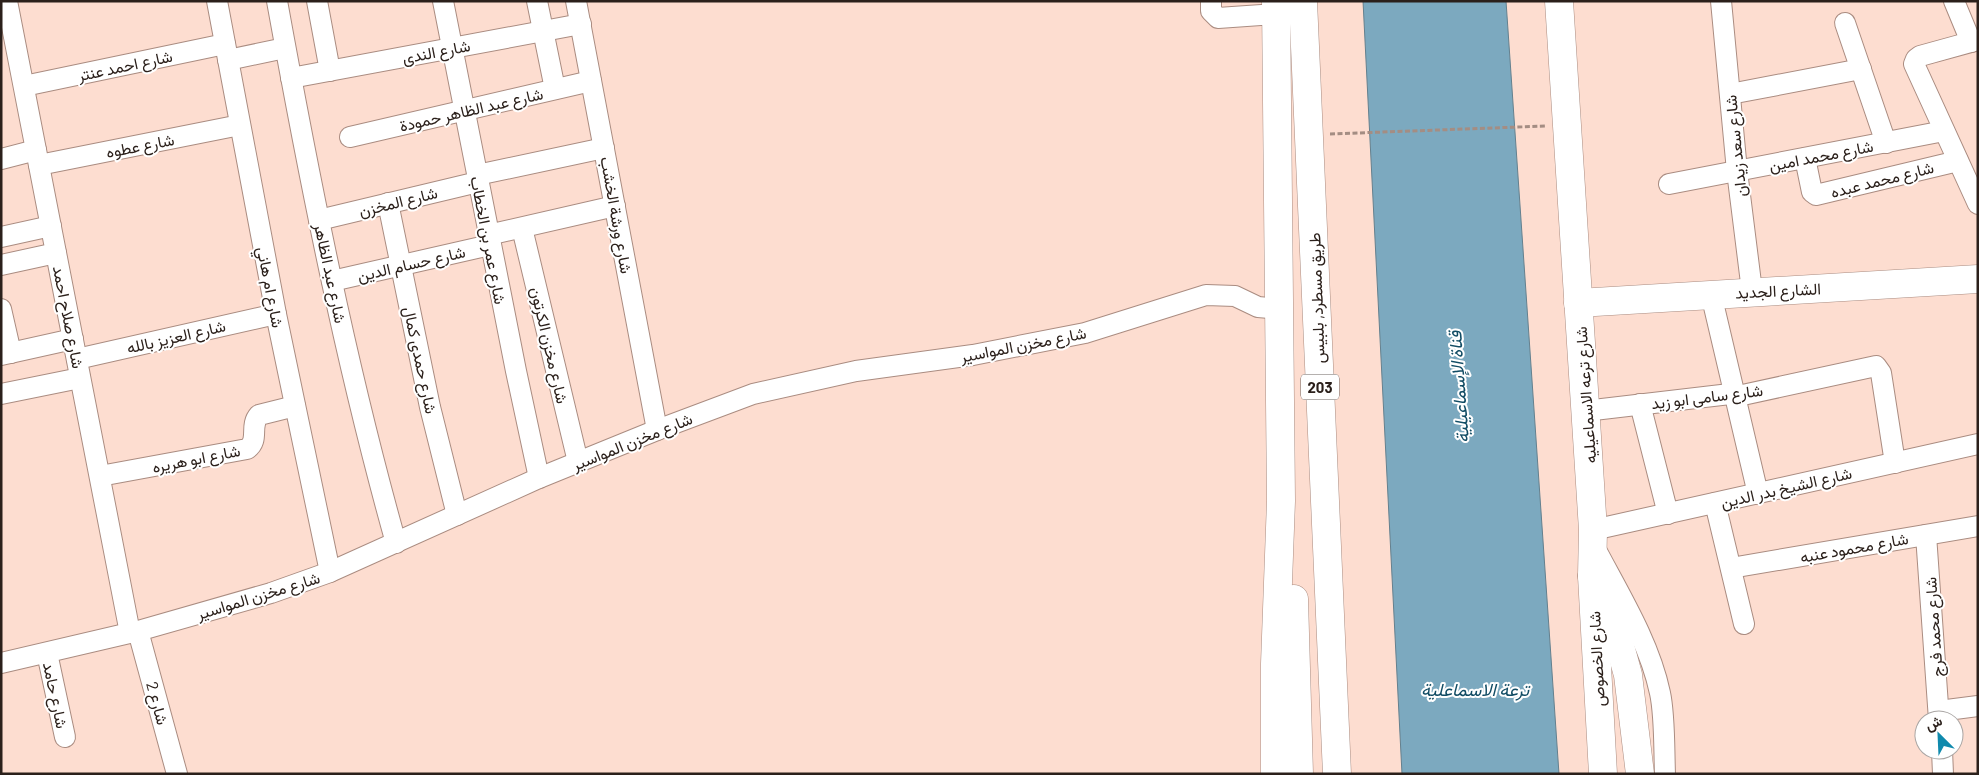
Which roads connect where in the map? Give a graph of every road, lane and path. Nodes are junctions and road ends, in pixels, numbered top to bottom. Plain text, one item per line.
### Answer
1 (7, 1) edge
2 (218, 1) edge
3 (277, 1) edge
4 (317, 1) edge
5 (443, 1) edge
6 (537, 1) edge
7 (576, 1) edge
8 (1211, 1) edge
9 (1303, 1) edge
10 (1559, 1) edge
11 (1721, 1) edge
12 (1954, 1) edge
13 (1276, 8) edge
14 (1845, 23) dead end
15 (580, 24) junction
16 (543, 31) junction
17 (1974, 41) edge
18 (285, 48) junction
19 (452, 48) junction
20 (227, 52) junction
21 (1861, 69) junction
22 (330, 70) junction
23 (290, 78) junction
24 (591, 81) junction
25 (24, 86) junction
26 (555, 89) junction
27 (1730, 94) junction
28 (464, 111) junction
29 (240, 125) junction
30 (1526, 127) dead end
31 (1944, 131) junction
32 (1341, 135) dead end
33 (350, 137) dead end
34 (1886, 142) junction
35 (604, 148) junction
36 (38, 158) junction
37 (1805, 158) junction
38 (1, 159) edge
39 (1958, 161) junction
40 (1737, 171) junction
41 (477, 179) junction
42 (1669, 184) dead end
43 (388, 203) junction
44 (1978, 204) edge
45 (615, 206) junction
46 (319, 220) junction
47 (51, 226) junction
48 (522, 228) junction
49 (1, 237) edge
50 (490, 240) junction
51 (56, 253) junction
52 (1, 265) edge
53 (401, 266) junction
54 (1978, 279) edge
55 (332, 281) junction
56 (1752, 291) junction
57 (1711, 294) junction
58 (1578, 303) junction
59 (1, 309) edge
60 (1280, 309) junction
61 (276, 314) junction
62 (73, 339) junction
63 (6, 354) edge
64 (79, 369) junction
65 (1, 394) edge
66 (1735, 396) junction
67 (1640, 404) junction
68 (295, 406) junction
69 (1586, 411) junction
70 (656, 430) junction
71 (1978, 444) edge
72 (578, 462) junction
73 (1895, 463) junction
74 (100, 476) junction
75 (539, 478) junction
76 (1758, 494) junction
77 (1281, 501) junction
78 (1715, 503) junction
79 (1668, 514) junction
80 (457, 516) junction
81 (1978, 526) edge
82 (1926, 535) junction
83 (1593, 537) junction
84 (396, 543) junction
85 (1731, 568) junction
86 (330, 572) junction
87 (1592, 576) junction
88 (1744, 624) dead end
89 (134, 632) junction
90 (47, 653) junction
91 (1, 663) edge
92 (1978, 706) edge
93 (1939, 710) edge
94 (1962, 710) edge
95 (65, 737) dead end
96 (1943, 760) edge
97 (178, 774) edge
98 (1275, 774) edge
99 (1300, 774) edge
100 (1337, 774) edge
101 (1603, 774) edge
102 (1640, 774) edge
103 (1665, 774) edge
104 (1944, 774) edge

1 - 25 street, شارع صلاح احمد
2 - 20 street, شارع ام هاني
3 - 18 street, شارع عبد الظاهر
4 - 22 street
5 - 19 street, شارع عمر بن الخطاب
6 - 16 street
7 - 15 street, شارع ورشة الخشب
8 - 13 street
9 - 100 main road, طريق مسطرد, بلبيس / 203
10 - 58 main road, شارع ترعه الاسماعيليه
11 - 27 street, شارع سعد زيدان
12 - 17 street
13 - 60 main road, 203
14 - 21 street
15 - 16 street, شارع الندى
15 - 24 street, شارع ورشة الخشب
16 - 19 street, شارع الندى
16 - 26 street
17 - 31 street
18 - 20 street, شارع احمد عنتر
18 - 23 street, شارع عبد الظاهر
19 - 22 street, شارع الندى
19 - 28 street, شارع عمر بن الخطاب
20 - 25 street, شارع احمد عنتر
20 - 29 street, شارع ام هاني
21 - 27 street
21 - 34 street
22 - 23 street, شارع الندى
23 - 46 street, شارع عبد الظاهر
24 - 26 street, شارع عبد الظاهر حمودة
24 - 35 street, شارع ورشة الخشب
25 - 36 street, شارع صلاح احمد
26 - 28 street, شارع عبد الظاهر حمودة
27 - 40 street, شارع سعد زيدان
28 - 33 street, شارع عبد الظاهر حمودة
28 - 41 street, شارع عمر بن الخطاب
29 - 36 street, شارع عطوه
29 - 61 street, شارع ام هاني
30 - 32 path
31 - 34 street, شارع محمد امين
31 - 39 street
34 - 37 street, شارع محمد امين
35 - 41 street, شارع المخزن
35 - 45 street, شارع ورشة الخشب
36 - 38 street, شارع عطوه
36 - 47 street, شارع صلاح احمد
37 - 39 street, شارع محمد عبده
37 - 40 street, شارع محمد امين
39 - 44 street
40 - 42 street, شارع محمد امين
40 - 56 street, شارع سعد زيدان
41 - 43 street, شارع المخزن
41 - 50 street, شارع عمر بن الخطاب
43 - 46 street, شارع المخزن
43 - 53 street, شارع حمدى كمال
45 - 48 street, شارع حسام الدين
45 - 70 street, شارع ورشة الخشب
46 - 55 street, شارع عبد الظاهر
47 - 49 street
47 - 51 street, شارع صلاح احمد
48 - 50 street, شارع حسام الدين
48 - 72 street, شارع مخزن الكرتون
50 - 53 street, شارع حسام الدين
50 - 75 street, شارع عمر بن الخطاب
51 - 52 street
51 - 62 street, شارع صلاح احمد
53 - 55 street, شارع حسام الدين
53 - 80 street, شارع حمدى كمال
54 - 56 main road, الشارع الجديد
55 - 84 street, شارع عبد الظاهر
56 - 57 main road, الشارع الجديد
57 - 58 main road, الشارع الجديد
57 - 66 street
58 - 69 main road, شارع ترعه الاسماعيليه
59 - 63 street
60 - 70 street, شارع مخزن المواسير
60 - 77 main road, 203
61 - 64 street, شارع العزيز بالله
61 - 68 street, شارع ام هاني
62 - 63 street
62 - 64 street, شارع صلاح احمد
64 - 65 street, شارع العزيز بالله
64 - 74 street, شارع صلاح احمد
66 - 67 street, شارع سامى ابو زيد
66 - 73 street, شارع سامى ابو زيد
66 - 76 street
67 - 69 street, شارع سامى ابو زيد
67 - 79 street
68 - 74 street, شارع ابو هريره
68 - 86 street, شارع ام هاني
69 - 83 main road, شارع ترعه الاسماعيليه
70 - 72 street, شارع مخزن المواسير
71 - 73 street, شارع الشيخ بدر الدين
72 - 75 street, شارع مخزن المواسير
73 - 76 street, شارع الشيخ بدر الدين
74 - 89 street, شارع صلاح احمد
75 - 80 street, شارع مخزن المواسير
76 - 78 street, شارع الشيخ بدر الدين
77 - 98 main road, 203
77 - 99 main road
78 - 79 street, شارع الشيخ بدر الدين
78 - 85 street
79 - 83 street, شارع الشيخ بدر الدين
80 - 84 street, شارع مخزن المواسير
81 - 82 street, شارع محمود عنبه
82 - 85 street, شارع محمود عنبه
82 - 93 street, شارع محمد فرج
83 - 87 main road, شارع الخصوص
83 - 103 street, شارع ترعه الاسماعيليه
84 - 86 street, شارع مخزن المواسير
85 - 88 street
86 - 89 street, شارع مخزن المواسير
87 - 101 main road, شارع الخصوص
87 - 102 main road
89 - 90 street, شارع مخزن المواسير
89 - 97 street, شارع 2
90 - 91 street, شارع مخزن المواسير
90 - 95 street, شارع حامد
92 - 94 street
96 - 104 street

